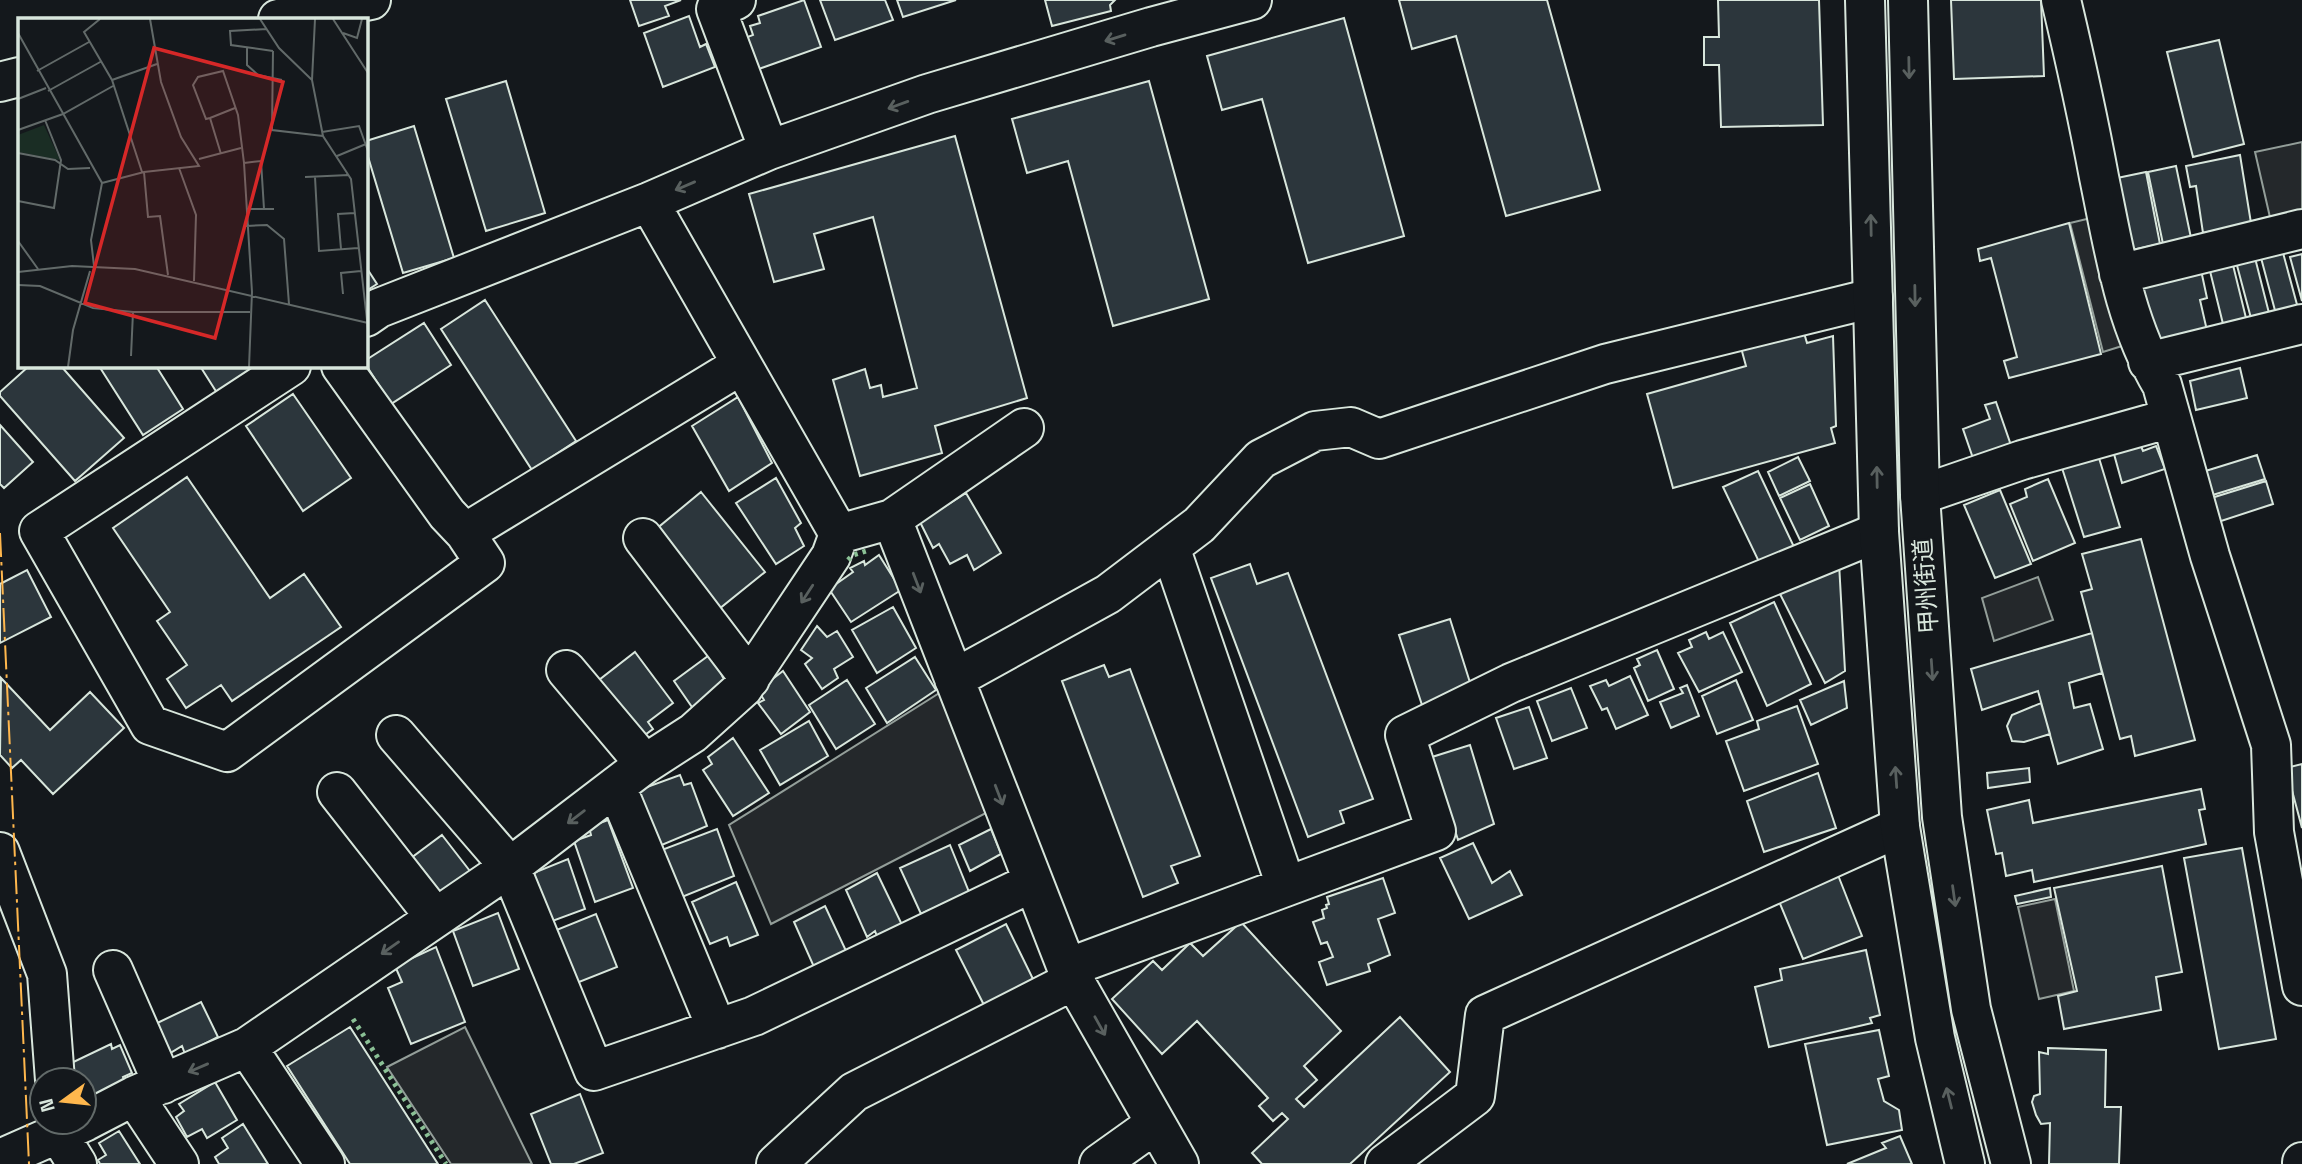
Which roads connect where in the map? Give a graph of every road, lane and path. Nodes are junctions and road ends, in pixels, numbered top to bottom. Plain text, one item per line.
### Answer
1 (736, 0) edge
2 (1252, 0) edge
3 (1865, 0) edge
4 (1908, 0) edge
5 (2061, 0) edge
6 (349, 2) edge
7 (1148, 14) edge
8 (282, 18) edge
9 (18, 77) edge
10 (0, 82) edge
11 (769, 150) junction
12 (649, 202) junction
13 (2302, 229) edge
14 (2119, 274) junction
15 (1873, 298) junction
16 (368, 316) edge
17 (2302, 324) edge
18 (2148, 362) junction
19 (741, 365) junction
20 (288, 368) edge
21 (342, 368) edge
22 (2171, 418) junction
23 (1024, 428) dead end
24 (1920, 495) junction
25 (892, 519) junction
26 (1879, 532) junction
27 (465, 533) junction
28 (839, 534) junction
29 (643, 538) dead end
30 (1170, 547) junction
31 (566, 670) dead end
32 (750, 679) junction
33 (954, 679) junction
34 (396, 735) dead end
35 (2286, 742) edge
36 (630, 775) junction
37 (337, 792) dead end
38 (1900, 827) junction
39 (0, 852) edge
40 (510, 867) junction
41 (1033, 882) junction
42 (1286, 886) junction
43 (435, 917) junction
44 (2300, 964) edge
45 (113, 970) dead end
46 (1070, 974) junction
47 (717, 1029) junction
48 (247, 1047) junction
49 (54, 1066) edge
50 (148, 1090) junction
51 (98, 1118) edge
52 (1155, 1124) junction
53 (64, 1136) edge
54 (0, 1160) edge
55 (178, 1164) edge
56 (324, 1164) edge
57 (776, 1164) edge
58 (1099, 1164) edge
59 (1179, 1164) edge
60 (1385, 1164) edge
61 (1965, 1164) edge
62 (2011, 1164) edge

1 - 11 main road
2 - 7 main road
15 -> 3 main road, 甲州街道
4 -> 24 main road, 甲州街道
5 - 14 main road
6 - 8 main road
7 -> 11 main road
9 - 10 main road
11 -> 12 main road
12 - 16 main road
12 - 19 main road
13 - 14 main road
14 - 18 main road
26 -> 15 main road, 甲州街道
15 - 30 main road
17 - 18 main road
18 - 22 main road
19 - 27 main road
19 - 28 main road
20 - 27 main road
21 - 27 main road
22 - 24 main road
22 - 35 main road
23 - 25 main road
24 -> 62 main road, 甲州街道
25 - 28 main road
25 -> 33 main road
38 -> 26 main road, 甲州街道
26 - 42 main road
28 -> 32 main road
29 - 32 main road
30 - 33 main road
30 - 42 main road
31 - 36 main road
32 - 36 main road
33 -> 41 main road
34 - 40 main road
35 - 44 main road
36 -> 40 main road
36 - 47 main road
37 - 43 main road
38 - 60 main road
61 -> 38 main road, 甲州街道
39 - 49 main road
40 - 43 main road
40 - 47 main road
41 - 46 main road
41 - 47 main road
42 - 46 main road
43 -> 48 main road
45 - 50 main road
46 -> 52 main road
46 - 57 main road
48 -> 50 main road
48 - 56 main road
50 - 51 main road
50 - 55 main road
52 - 58 main road
52 - 59 main road
53 - 54 main road

